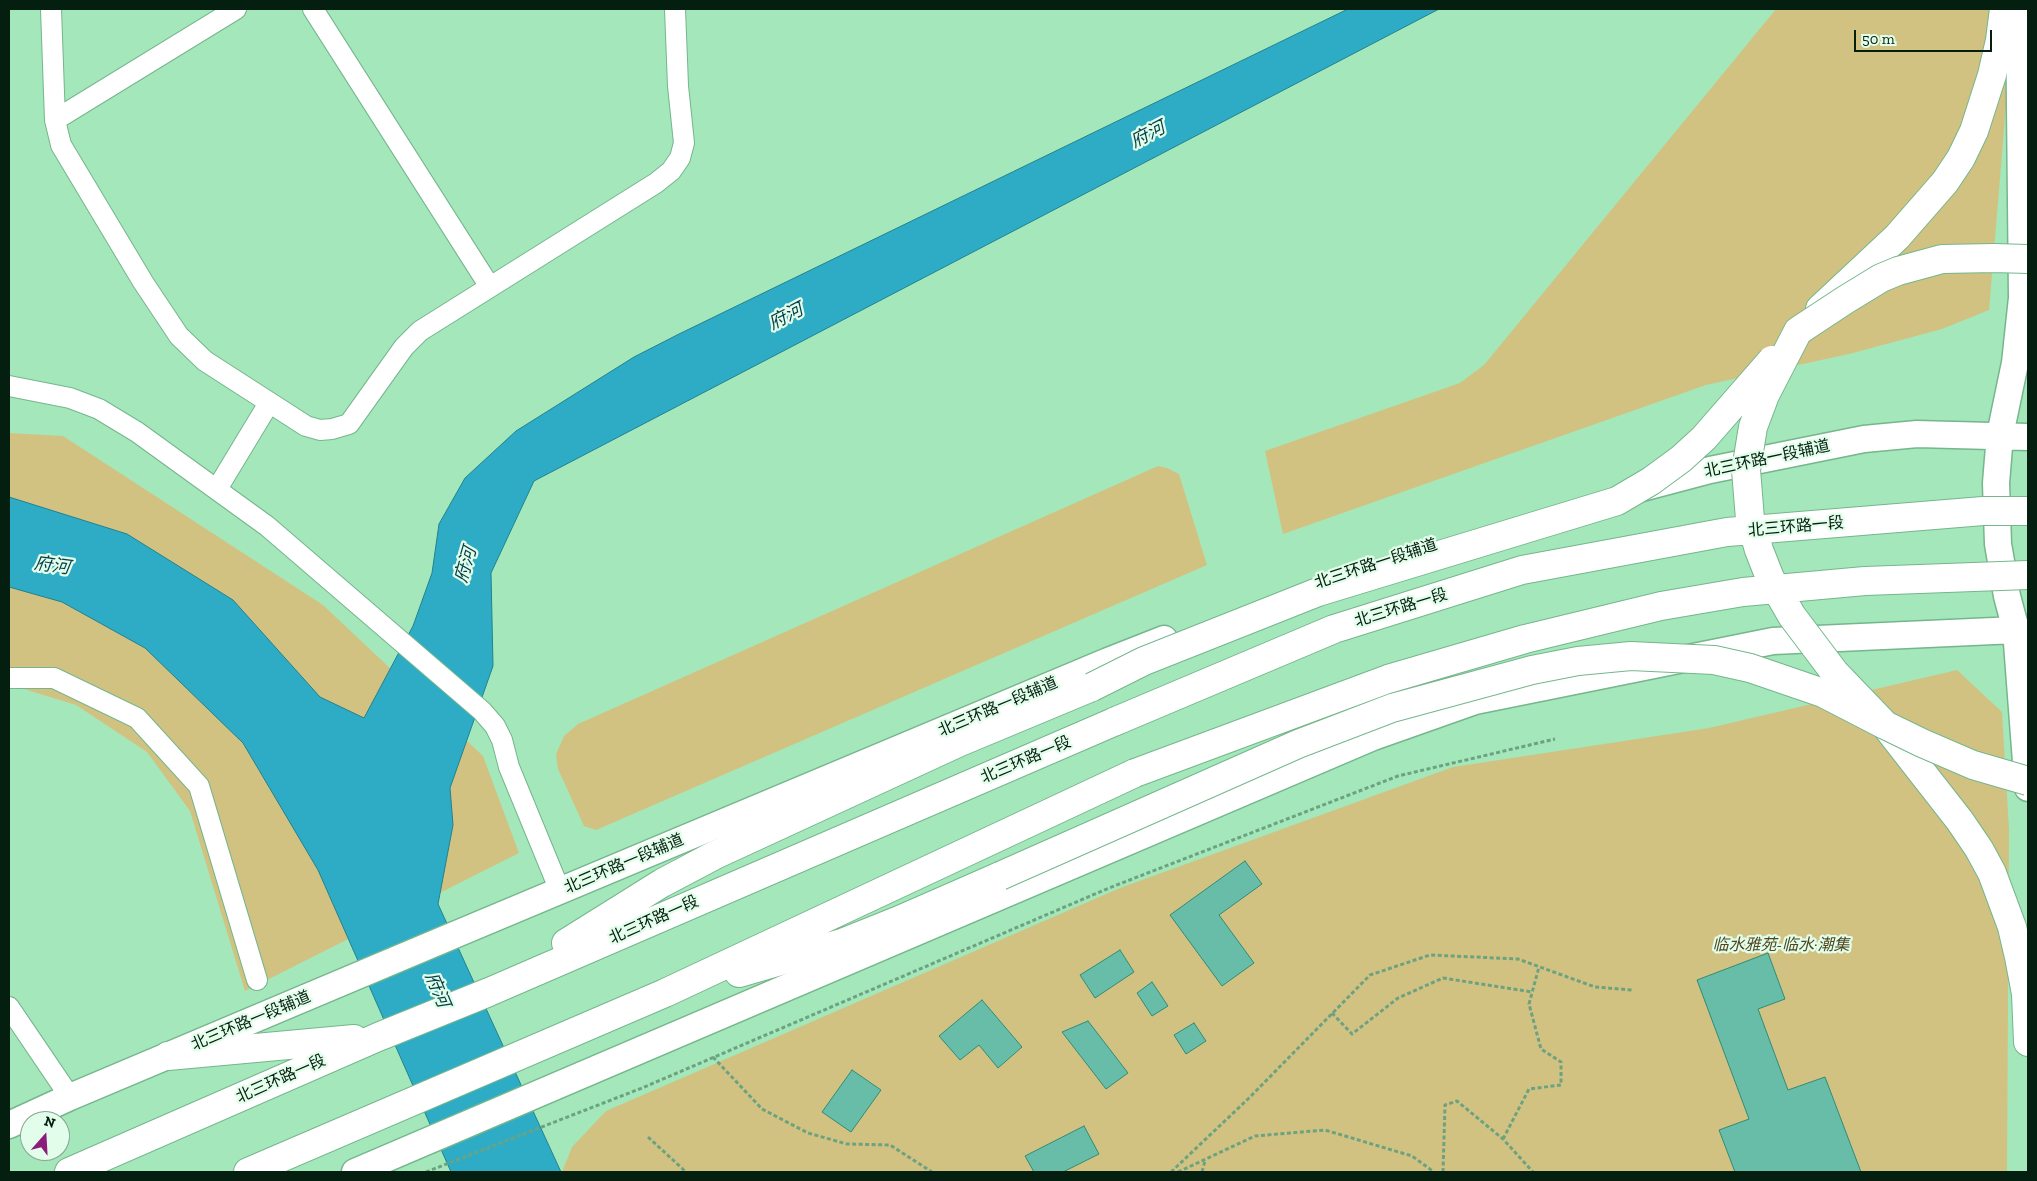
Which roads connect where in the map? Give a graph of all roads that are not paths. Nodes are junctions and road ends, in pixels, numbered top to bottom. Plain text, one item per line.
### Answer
1 (51, 9) edge
2 (236, 9) edge
3 (313, 9) edge
4 (675, 9) edge
5 (2004, 9) edge
6 (2019, 9) edge
7 (55, 120) junction
8 (2028, 259) edge
9 (490, 287) junction
10 (1798, 331) junction
11 (9, 386) edge
12 (269, 403) junction
13 (2000, 435) junction
14 (2028, 436) edge
15 (217, 489) junction
16 (2028, 511) edge
17 (2028, 574) edge
18 (2022, 631) edge
19 (9, 678) edge
20 (1885, 724) junction
21 (2028, 780) edge
22 (2028, 788) edge
23 (560, 891) junction
24 (257, 980) dead end
25 (489, 992) junction
26 (665, 993) junction
27 (9, 1006) edge
28 (378, 1037) junction
29 (2028, 1042) edge
30 (168, 1056) junction
31 (70, 1098) junction
32 (9, 1125) edge
33 (68, 1172) edge
34 (248, 1172) edge
35 (355, 1172) edge

1 - 7 street
2 - 7 street
3 - 9 street
4 - 9 street
5 - 10 highway, bridge
6 - 13 main road
7 - 12 street
8 - 10 highway, bridge
9 - 12 street
10 - 20 highway, bridge
10 - 25 highway, bridge
11 - 15 street
12 - 15 street
13 - 14 main road, 北三环路一段辅道
13 - 18 main road
13 - 23 main road, 北三环路一段辅道
15 - 23 street
16 - 25 highway, 北三环路一段, bridge
17 - 26 highway, bridge
18 - 22 main road
18 - 35 main road
19 - 24 street
20 - 21 highway, bridge
20 - 26 highway, bridge
20 - 29 highway
23 - 30 main road, 北三环路一段辅道
25 - 28 highway, 北三环路一段
26 - 34 highway
27 - 31 street
28 - 30 highway
28 - 33 highway, 北三环路一段
30 - 31 main road, 北三环路一段辅道
31 - 32 main road, 北三环路一段辅道

